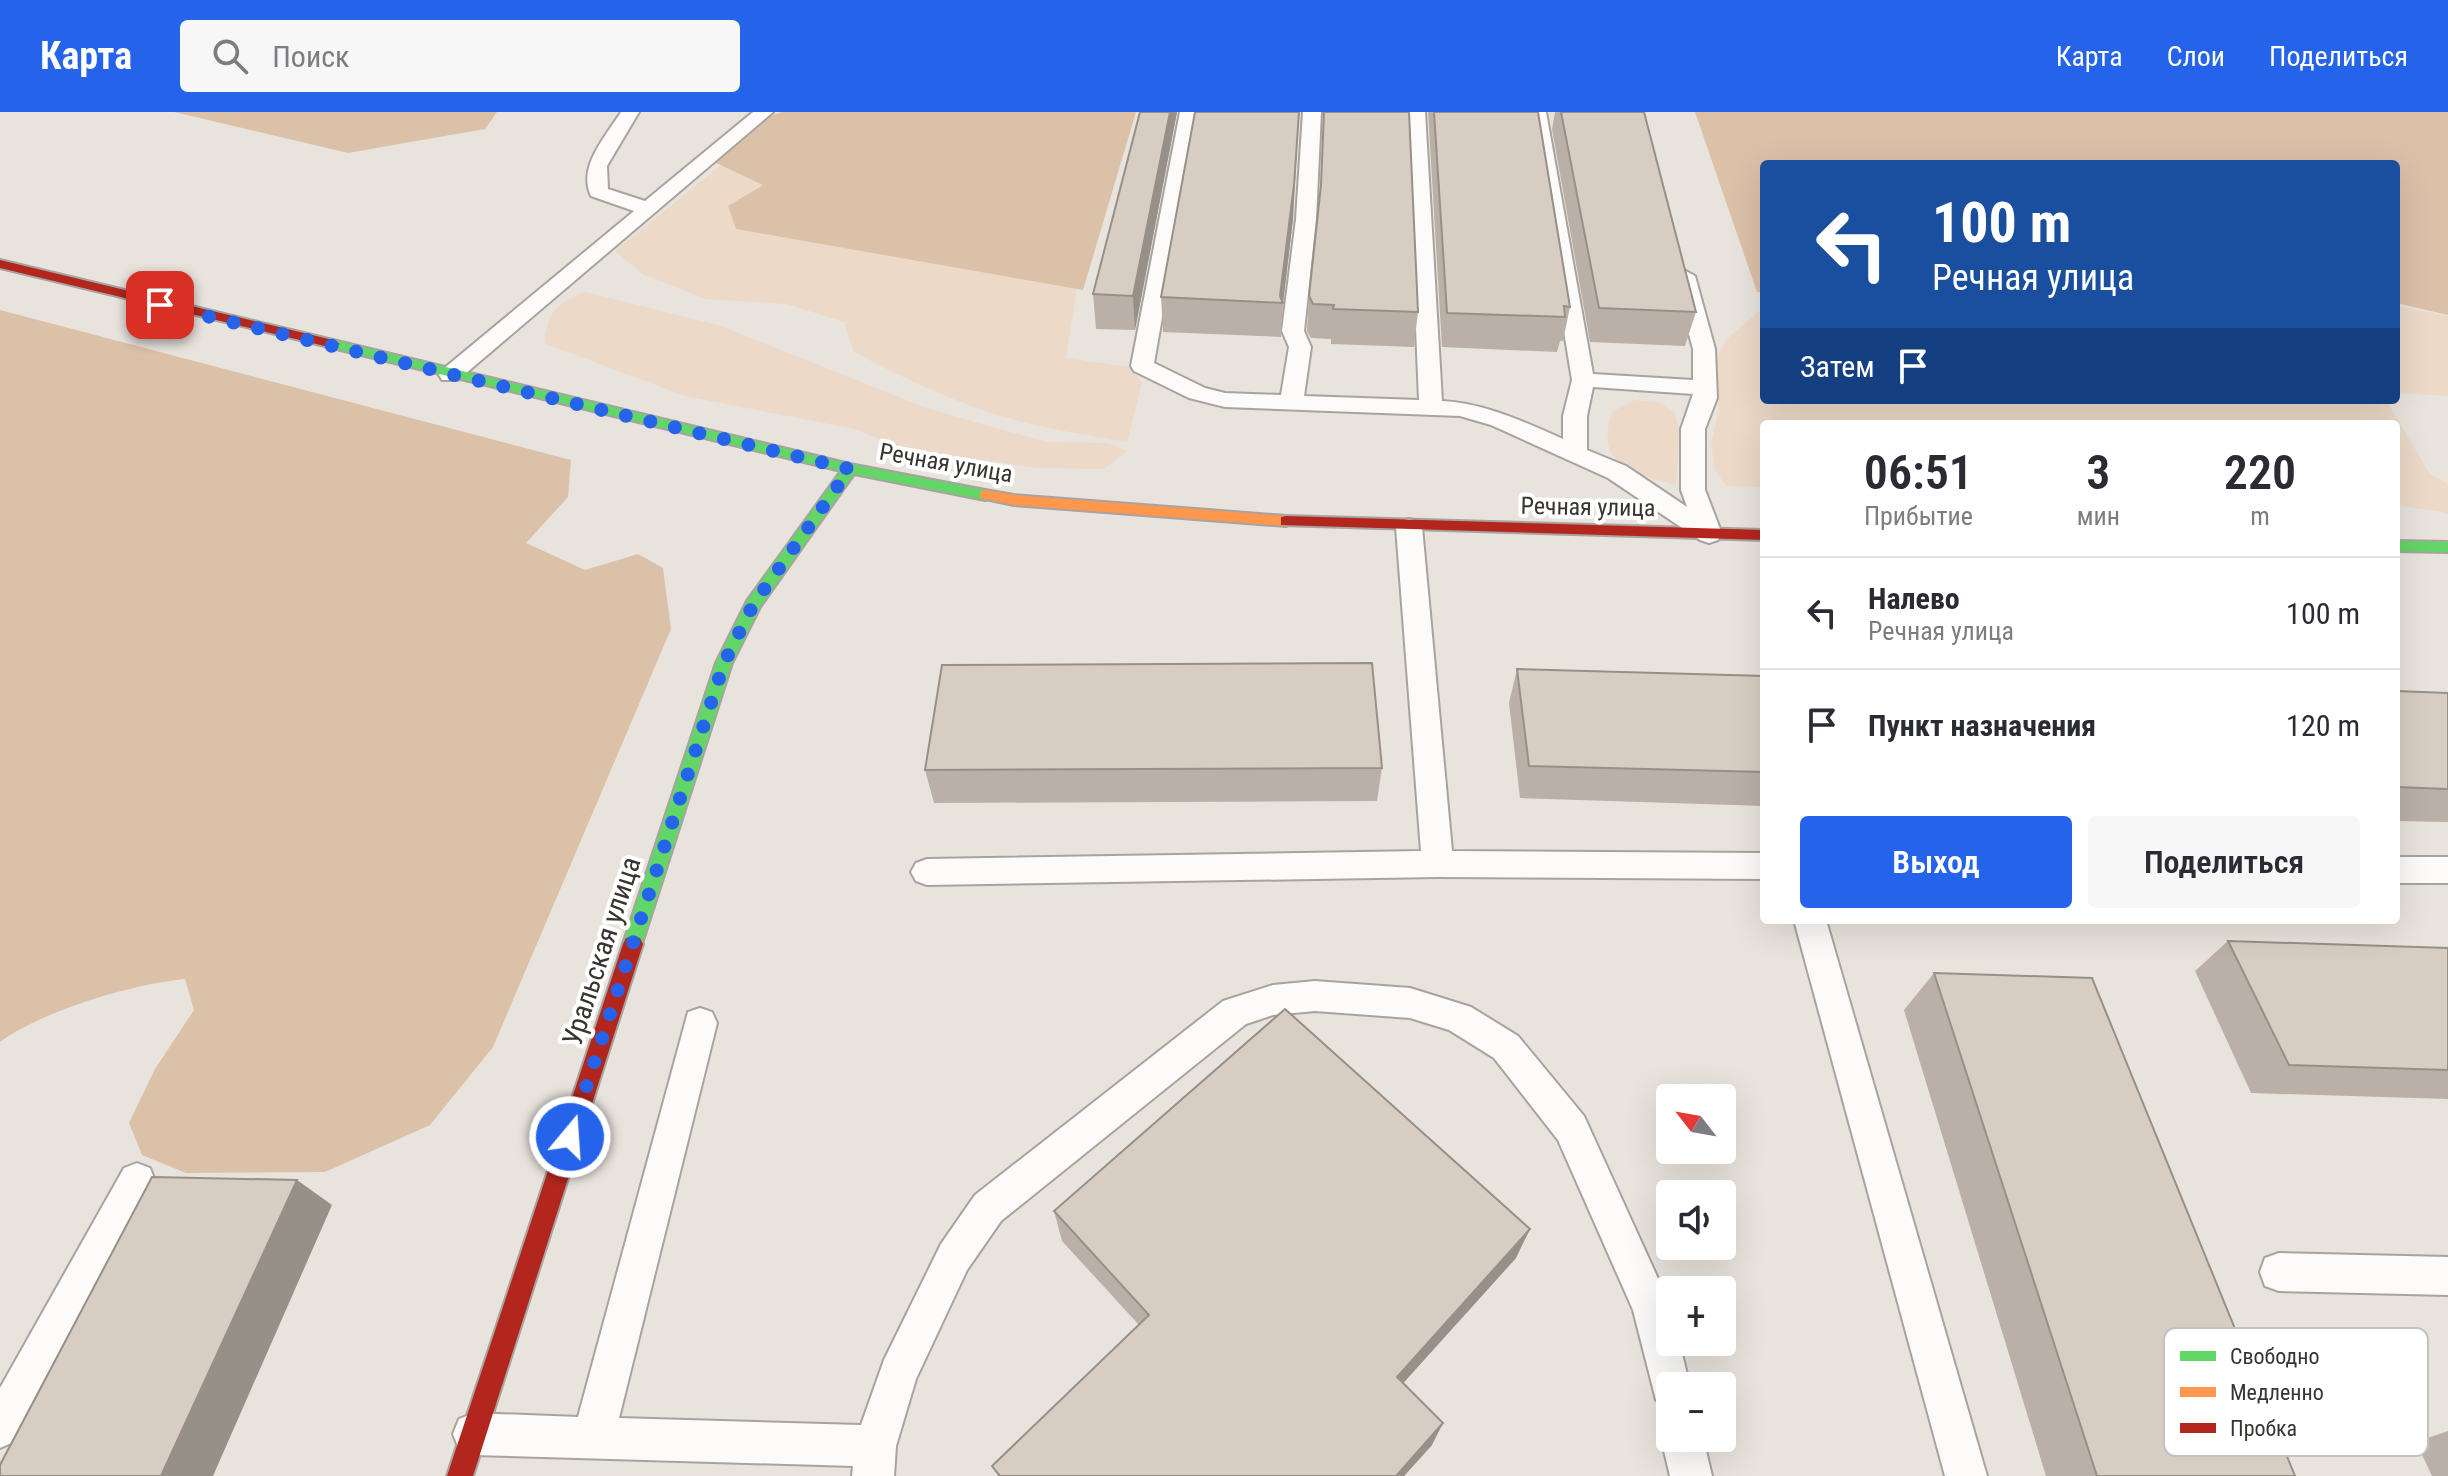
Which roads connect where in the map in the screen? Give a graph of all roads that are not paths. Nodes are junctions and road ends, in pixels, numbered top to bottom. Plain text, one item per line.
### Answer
1 (630, 112) edge
2 (764, 112) edge
3 (1189, 112) edge
4 (1312, 112) edge
5 (1416, 112) edge
6 (1537, 112) edge
7 (649, 209) junction
8 (1681, 262) edge
9 (0, 264) edge
10 (450, 375) junction
11 (1583, 380) junction
12 (1705, 388) junction
13 (1291, 403) junction
14 (1431, 407) junction
15 (1575, 452) junction
16 (850, 469) junction
17 (1409, 527) junction
18 (1709, 534) junction
19 (1760, 535) edge
20 (2400, 546) edge
21 (2448, 547) edge
22 (1438, 864) junction
23 (1760, 866) edge
24 (2400, 870) edge
25 (2448, 870) edge
26 (927, 872) dead end
27 (1811, 924) edge
28 (700, 1023) dead end
29 (137, 1181) dead end
30 (2279, 1272) dead end
31 (2448, 1276) edge
32 (1667, 1372) edge
33 (0, 1428) edge
34 (474, 1434) junction
35 (594, 1435) junction
36 (1685, 1452) edge
37 (874, 1461) edge
38 (460, 1476) edge
39 (1691, 1476) edge
40 (1966, 1476) edge

1 - 7 lane
2 - 7 lane
3 - 13 lane
4 - 13 lane
5 - 14 lane
6 - 11 lane
7 - 10 lane
8 - 12 lane
9 - 10 street, Речная улица
10 - 16 street, Речная улица
11 - 12 lane
11 - 15 lane
12 - 18 lane
13 - 14 lane
14 - 15 lane
15 - 18 lane
16 - 17 street, Речная улица
16 - 34 street, Уральская улица
17 - 18 street, Речная улица
17 - 22 lane
18 - 19 street, Речная улица
20 - 21 street
22 - 23 lane
22 - 26 lane
24 - 25 lane
27 - 40 lane
28 - 35 lane
29 - 33 lane
30 - 31 lane
32 - 37 lane
34 - 35 lane
34 - 38 street, Уральская улица
35 - 37 lane
36 - 39 lane

